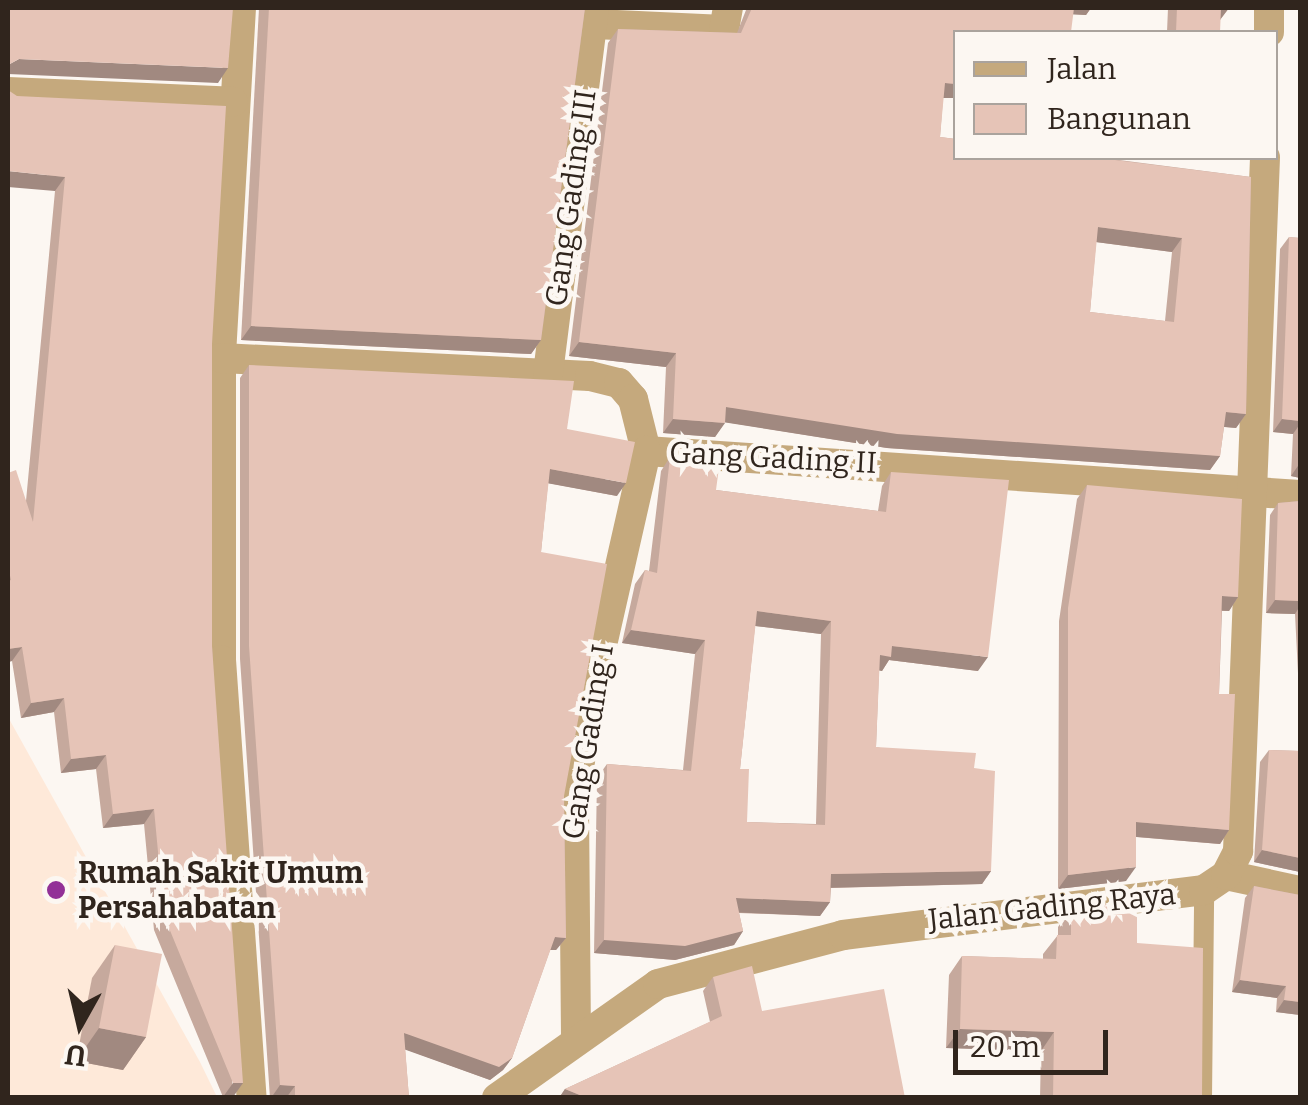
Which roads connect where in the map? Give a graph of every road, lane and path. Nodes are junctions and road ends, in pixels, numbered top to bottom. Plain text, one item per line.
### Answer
1 (240, 8) edge
2 (728, 8) edge
3 (594, 16) edge
4 (8, 92) edge
5 (233, 102) junction
6 (1264, 160) edge
7 (221, 358) junction
8 (548, 373) junction
9 (646, 452) junction
10 (1253, 493) junction
11 (1300, 495) edge
12 (1215, 882) junction
13 (1300, 891) edge
14 (576, 1037) junction
15 (252, 1098) edge
16 (497, 1098) edge
17 (1202, 1098) edge

1 - 5 street
2 - 3 street, Gang Gading III
3 - 8 street, Gang Gading III
4 - 5 street
5 - 7 street
6 - 10 street
7 - 8 street, Gang Gading II
7 - 15 street
8 - 9 street, Gang Gading II
9 - 10 street, Gang Gading II
9 - 14 street, Gang Gading I
10 - 11 street, Gang Gading II
10 - 12 street
12 - 13 street, Jalan Gading Raya
12 - 14 street, Jalan Gading Raya
12 - 17 lane
14 - 16 street, Jalan Gading Raya

